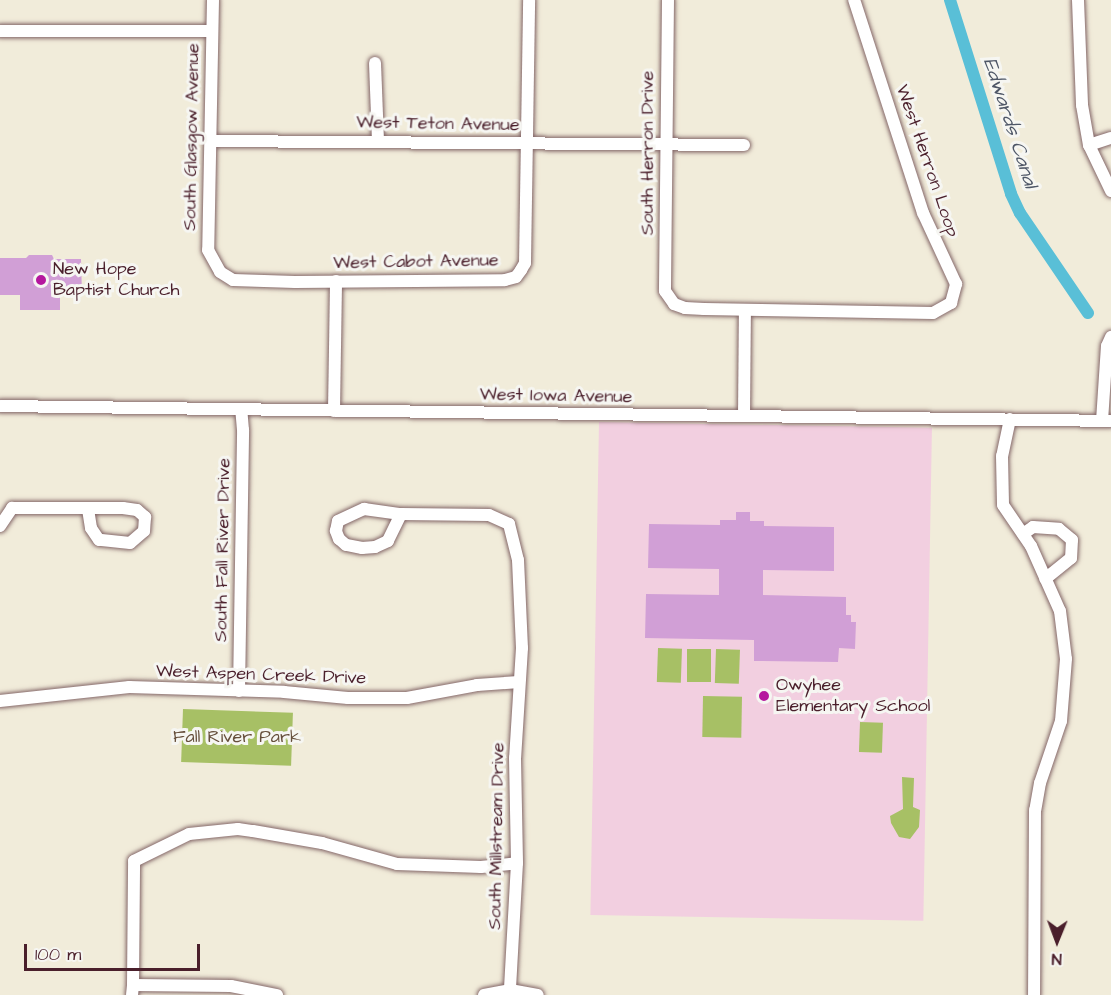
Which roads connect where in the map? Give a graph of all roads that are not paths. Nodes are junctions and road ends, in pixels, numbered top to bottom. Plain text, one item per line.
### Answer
1 (213, 0) edge
2 (529, 0) edge
3 (668, 0) edge
4 (854, 0) edge
5 (1078, 0) edge
6 (0, 31) edge
7 (213, 31) junction
8 (375, 63) dead end
9 (1111, 138) edge
10 (211, 141) junction
11 (378, 141) junction
12 (527, 143) junction
13 (744, 145) dead end
14 (1089, 145) junction
15 (665, 146) junction
16 (1111, 191) edge
17 (220, 272) joint
18 (336, 281) junction
19 (674, 304) joint
20 (745, 310) junction
21 (1111, 337) edge
22 (0, 406) edge
23 (241, 410) junction
24 (334, 411) junction
25 (744, 416) junction
26 (1010, 419) junction
27 (1106, 421) edge
28 (88, 509) junction
29 (401, 514) junction
30 (0, 526) edge
31 (1023, 534) junction
32 (1046, 579) junction
33 (519, 682) junction
34 (238, 691) junction
35 (0, 701) edge
36 (517, 864) junction
37 (132, 990) edge
38 (510, 990) junction
39 (277, 995) edge
40 (484, 995) edge
41 (538, 995) edge
42 (1034, 995) edge

1 - 7 street, South Glasgow Avenue
2 - 12 street, West Cabot Avenue
3 - 15 street, South Herron Drive
4 - 20 street, West Herron Loop
5 - 14 street
6 - 7 street
7 - 10 street, South Glasgow Avenue
8 - 11 street
9 - 14 street
10 - 11 street, West Teton Avenue
10 - 17 street, South Glasgow Avenue
11 - 12 street, West Teton Avenue
12 - 15 street, West Teton Avenue
12 - 18 street, West Cabot Avenue
13 - 15 street, West Teton Avenue
14 - 16 street
15 - 19 street, South Herron Drive
17 - 18 street, West Cabot Avenue
18 - 24 street
19 - 20 street, West Herron Loop
20 - 25 street
21 - 27 street
22 - 23 street, West Iowa Avenue
23 - 24 street, West Iowa Avenue
23 - 34 street, South Fall River Drive
24 - 25 street, West Iowa Avenue
25 - 26 street, West Iowa Avenue
26 - 27 street, West Iowa Avenue
26 - 31 street
28 - 28 street
28 - 30 street
29 - 29 street
29 - 33 street, South Millstream Drive
31 - 32 street
31 - 32 street
32 - 42 street
33 - 34 street, West Aspen Creek Drive
33 - 36 street, South Millstream Drive
34 - 35 street, West Aspen Creek Drive
36 - 37 street
36 - 38 street, South Millstream Drive
37 - 39 street
38 - 40 street
38 - 41 street

